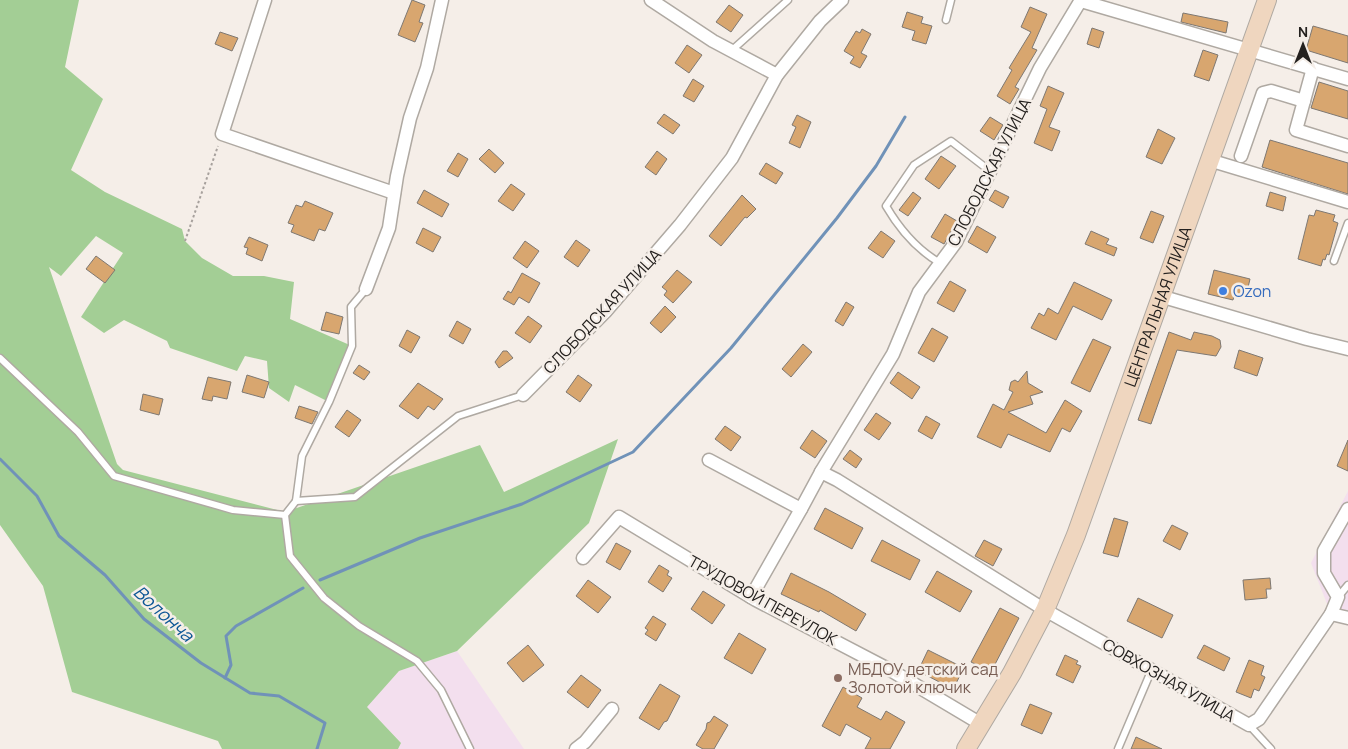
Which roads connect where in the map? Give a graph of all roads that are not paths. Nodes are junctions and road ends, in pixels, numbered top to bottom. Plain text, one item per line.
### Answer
1 (265, 0) edge
2 (442, 0) edge
3 (651, 0) edge
4 (788, 0) edge
5 (842, 0) edge
6 (951, 0) edge
7 (1267, 0) edge
8 (1081, 1) edge
9 (946, 20) dead end
10 (1249, 48) junction
11 (731, 51) junction
12 (1313, 68) junction
13 (777, 75) junction
14 (1348, 79) edge
15 (1304, 101) junction
16 (1348, 146) edge
17 (1241, 156) dead end
18 (1209, 160) junction
19 (991, 172) junction
20 (394, 193) junction
21 (1348, 202) edge
22 (1348, 223) edge
23 (1334, 261) dead end
24 (940, 263) junction
25 (366, 289) joint
26 (1160, 296) junction
27 (1348, 349) edge
28 (0, 358) edge
29 (522, 395) joint
30 (709, 460) dead end
31 (821, 472) junction
32 (296, 501) junction
33 (801, 509) junction
34 (1348, 509) edge
35 (285, 515) junction
36 (582, 558) dead end
37 (1348, 585) edge
38 (750, 597) junction
39 (1338, 597) junction
40 (1045, 610) junction
41 (1331, 614) junction
42 (1348, 618) edge
43 (1152, 669) junction
44 (612, 709) dead end
45 (981, 724) junction
46 (1249, 726) junction
47 (470, 749) edge
48 (576, 749) edge
49 (966, 749) edge
50 (1118, 749) edge
51 (1271, 749) edge

1 - 20 street
2 - 20 street
3 - 11 street
4 - 11 lane
5 - 13 street, СЛОБОДСКАЯ УЛИЦА
6 - 9 lane
7 - 10 street, ЦЕНТРАЛЬНАЯ УЛИЦА
8 - 10 street
8 - 19 street, СЛОБОДСКАЯ УЛИЦА
10 - 12 street
10 - 18 street, ЦЕНТРАЛЬНАЯ УЛИЦА
11 - 13 street
12 - 14 street
12 - 15 street
13 - 29 street, СЛОБОДСКАЯ УЛИЦА
15 - 16 street
15 - 17 street
18 - 21 street
18 - 26 street, ЦЕНТРАЛЬНАЯ УЛИЦА
19 - 24 street, СЛОБОДСКАЯ УЛИЦА
19 - 24 lane
20 - 25 street
22 - 23 lane
24 - 31 street, СЛОБОДСКАЯ УЛИЦА
25 - 32 lane
26 - 27 street
26 - 40 street, ЦЕНТРАЛЬНАЯ УЛИЦА
28 - 35 lane
29 - 32 lane
30 - 33 street
31 - 33 street
31 - 40 street
32 - 35 lane
33 - 38 street
34 - 39 street
35 - 47 lane
36 - 38 street, ТРУДОВОЙ ПЕРЕУЛОК
37 - 39 lane
38 - 45 street, ТРУДОВОЙ ПЕРЕУЛОК
39 - 41 street, СОВХОЗНАЯ УЛИЦА
40 - 43 street, СОВХОЗНАЯ УЛИЦА
40 - 45 street, ЦЕНТРАЛЬНАЯ УЛИЦА
41 - 42 street
41 - 46 street, СОВХОЗНАЯ УЛИЦА
43 - 46 street, СОВХОЗНАЯ УЛИЦА
43 - 50 lane
44 - 48 street
45 - 49 street, ЦЕНТРАЛЬНАЯ УЛИЦА
46 - 51 lane

